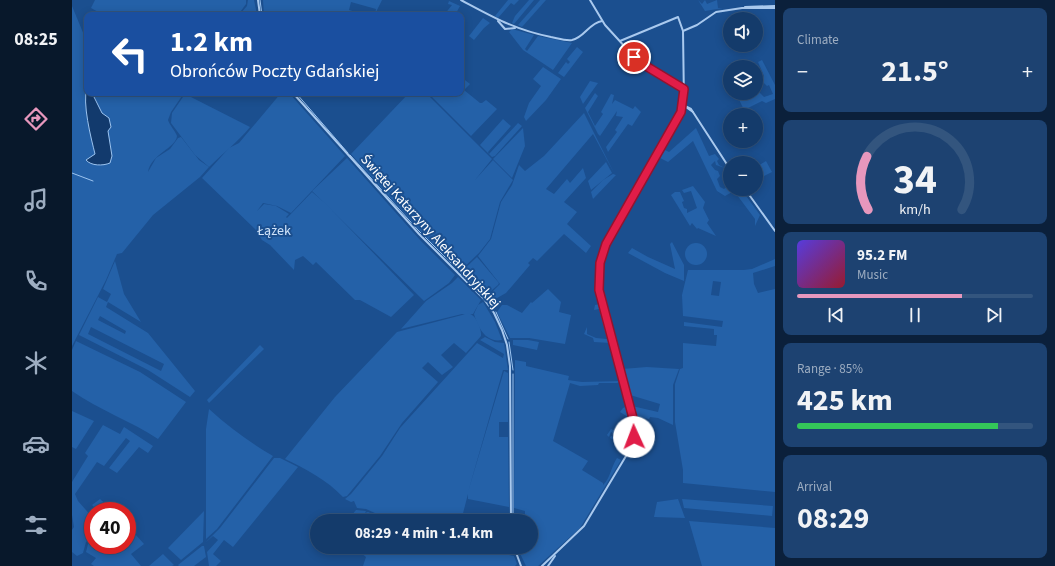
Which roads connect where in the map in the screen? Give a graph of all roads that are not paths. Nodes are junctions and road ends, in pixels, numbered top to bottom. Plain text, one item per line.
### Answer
1 (258, 0) edge
2 (461, 0) edge
3 (590, 0) edge
4 (775, 7) edge
5 (742, 8) junction
6 (260, 12) edge
7 (602, 21) junction
8 (504, 24) junction
9 (509, 26) junction
10 (683, 32) junction
11 (620, 41) junction
12 (684, 89) junction
13 (296, 96) edge
14 (683, 105) junction
15 (690, 111) junction
16 (693, 112) junction
17 (680, 113) junction
18 (723, 158) edge
19 (750, 196) edge
20 (775, 231) edge
21 (511, 514) edge
22 (558, 552) junction
23 (517, 554) edge
24 (522, 566) edge
25 (542, 566) edge
26 (548, 566) edge

1 - 6 street
2 - 8 street
3 - 7 street
4 - 5 street
4 - 5 street
5 - 10 street
7 - 9 street
7 - 11 street
8 - 9 street
8 - 9 street
10 - 11 street
10 - 12 street
11 - 12 street
12 - 14 street
13 - 21 street, Świętej Katarzyny Aleksandryjskiej
14 - 15 street
14 - 16 street
14 - 17 street
15 - 16 street
15 - 17 street
16 - 18 street
17 - 22 street
19 - 20 street
22 - 25 street
22 - 26 street
23 - 24 street

